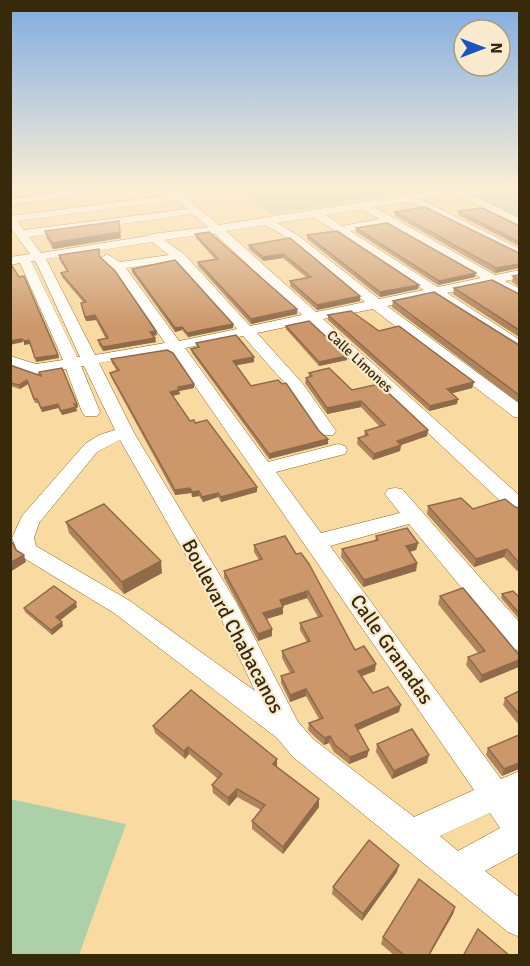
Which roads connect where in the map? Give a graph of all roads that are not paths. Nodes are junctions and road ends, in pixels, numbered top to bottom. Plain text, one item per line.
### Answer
1 (23, 235) edge
2 (166, 235) edge
3 (224, 235) edge
4 (290, 235) edge
5 (350, 235) edge
6 (417, 235) edge
7 (481, 235) edge
8 (152, 237) junction
9 (519, 254) edge
10 (180, 256) junction
11 (26, 258) edge
12 (519, 274) edge
13 (495, 280) junction
14 (438, 293) junction
15 (519, 295) edge
16 (377, 305) junction
17 (312, 318) junction
18 (246, 332) junction
19 (175, 346) junction
20 (519, 347) edge
21 (10, 361) edge
22 (81, 362) junction
23 (91, 412) dead end
24 (519, 413) edge
25 (327, 431) dead end
26 (124, 433) junction
27 (338, 450) dead end
28 (263, 469) junction
29 (511, 491) edge
30 (396, 494) dead end
31 (519, 508) edge
32 (415, 516) junction
33 (316, 542) junction
34 (519, 641) edge
35 (288, 731) junction
36 (508, 791) edge
37 (519, 830) edge
38 (412, 832) junction
39 (519, 835) edge
40 (455, 870) junction
41 (519, 920) edge

1 - 11 street, Boulevard Chabacanos
2 - 8 street
3 - 17 street, Calle Limones
4 - 16 street
5 - 14 street
6 - 13 street
7 - 9 street
8 - 10 street
8 - 11 street
10 - 18 street
10 - 19 street
11 - 22 street, Boulevard Chabacanos
12 - 13 street
13 - 14 street
13 - 15 street
14 - 16 street
14 - 20 street
16 - 17 street
16 - 24 street
17 - 18 street
17 - 29 street, Calle Limones
18 - 19 street
18 - 25 street
19 - 22 street
19 - 28 street
21 - 22 street
22 - 23 street, Boulevard Chabacanos
22 - 26 street, Boulevard Chabacanos
26 - 35 street, Boulevard Chabacanos
26 - 35 street
27 - 28 street
28 - 33 street, Calle Granadas
29 - 31 street, Calle Limones
30 - 32 street
32 - 33 street
32 - 34 street
33 - 36 street, Calle Granadas
35 - 38 street, Boulevard Chabacanos
36 - 37 street, Calle Granadas
36 - 38 street
38 - 40 street, Boulevard Chabacanos
39 - 40 street
40 - 41 street, Boulevard Chabacanos

